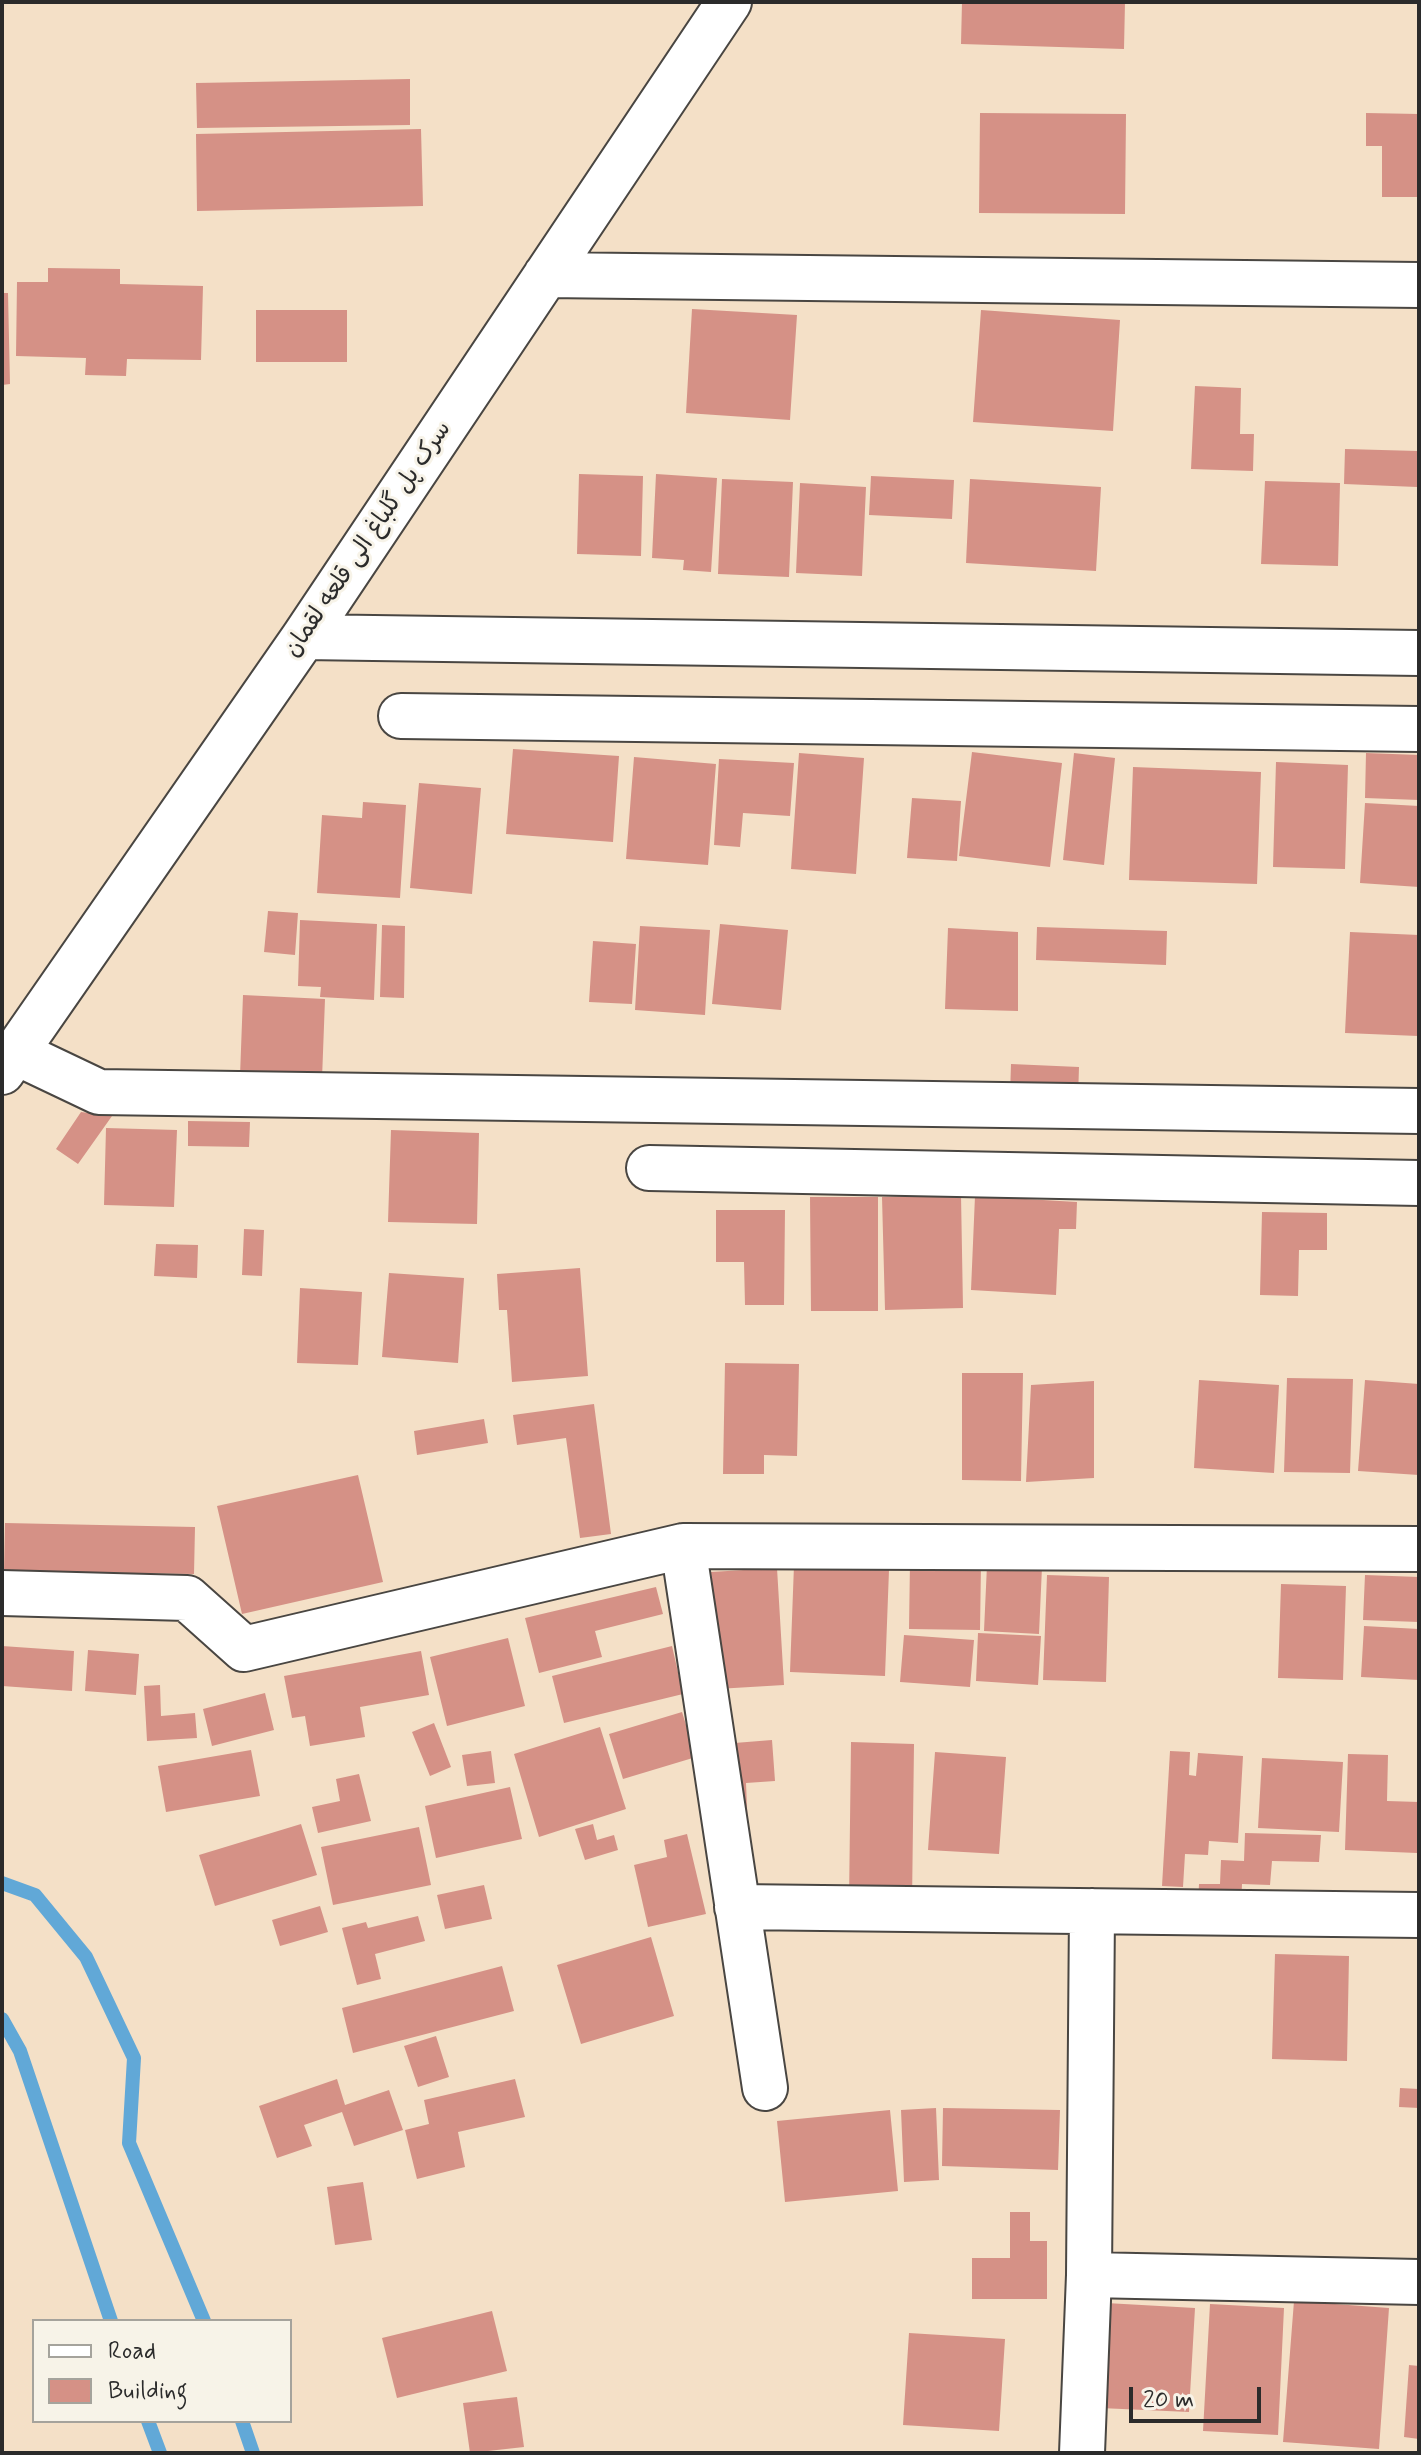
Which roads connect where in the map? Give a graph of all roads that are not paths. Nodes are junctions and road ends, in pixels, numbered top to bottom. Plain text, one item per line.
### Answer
1 (729, 2) edge
2 (546, 275) junction
3 (1419, 285) edge
4 (304, 637) junction
5 (1419, 653) edge
6 (401, 716) dead end
7 (1419, 729) edge
8 (9, 1062) edge
9 (1419, 1111) edge
10 (649, 1168) dead end
11 (1419, 1183) edge
12 (683, 1546) junction
13 (1419, 1549) edge
14 (2, 1593) edge
15 (737, 1907) junction
16 (1092, 1911) junction
17 (1419, 1915) edge
18 (765, 2088) dead end
19 (1089, 2275) junction
20 (1419, 2282) edge
21 (1082, 2453) edge

1 - 2 street, سرک پل گلباغ الی قلعه لقمان
2 - 3 street
2 - 4 street, سرک پل گلباغ الی قلعه لقمان
4 - 5 street
4 - 8 street, سرک پل گلباغ الی قلعه لقمان
6 - 7 street
8 - 9 street
10 - 11 street
12 - 13 street
12 - 14 street
12 - 15 street
15 - 16 street
15 - 18 street
16 - 17 street
16 - 19 street
19 - 20 street
19 - 21 street

